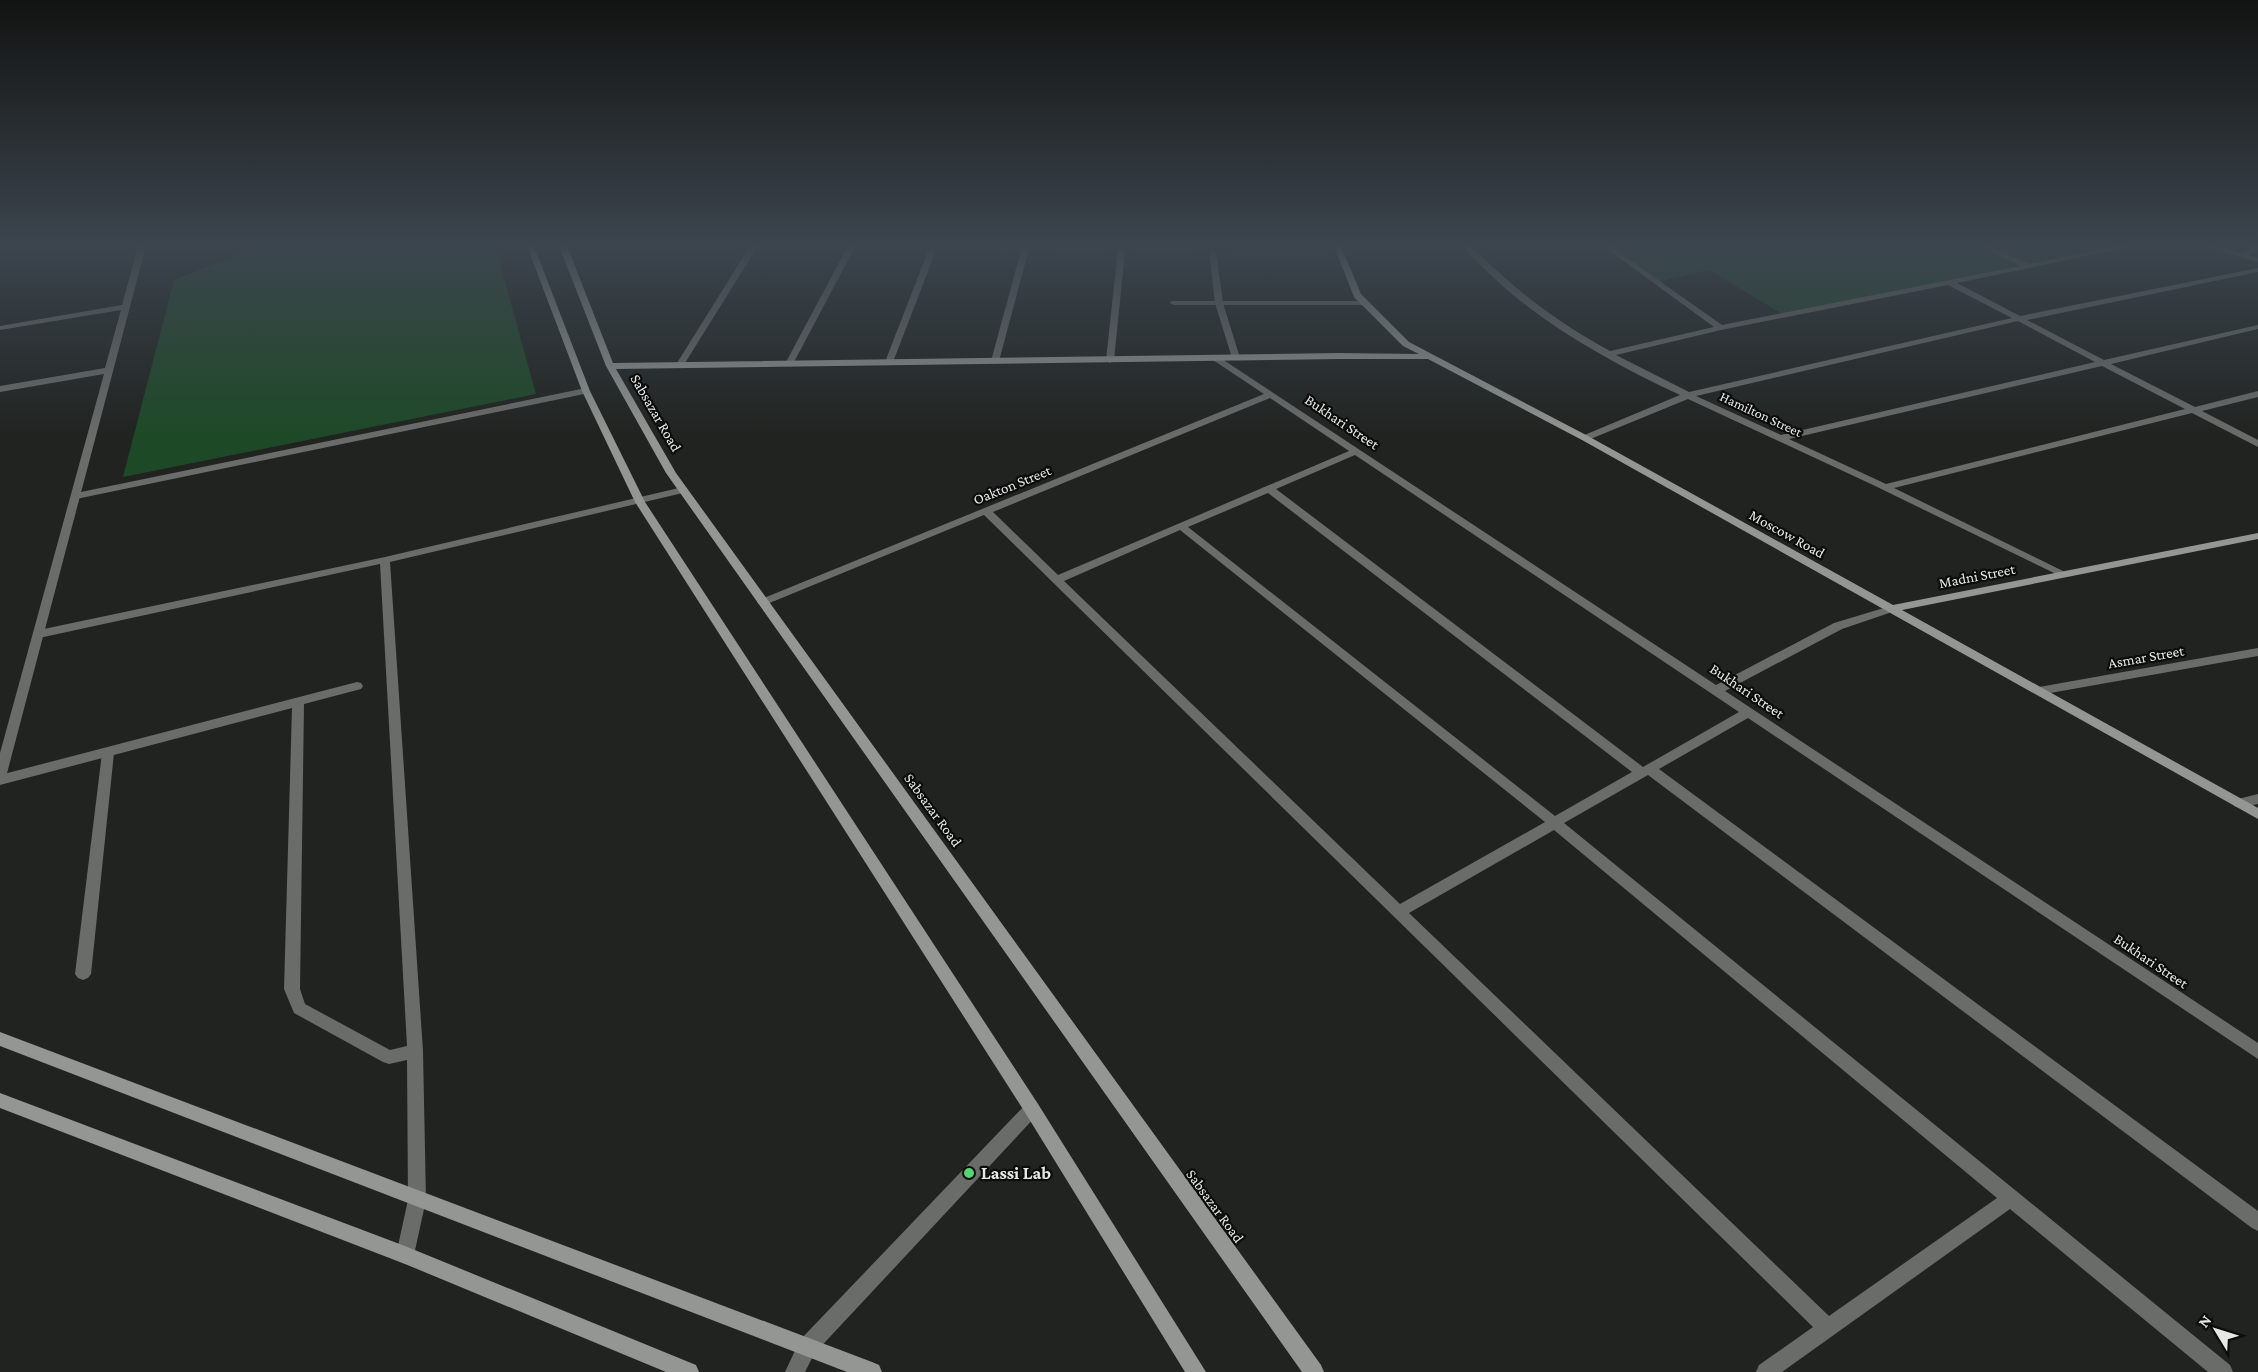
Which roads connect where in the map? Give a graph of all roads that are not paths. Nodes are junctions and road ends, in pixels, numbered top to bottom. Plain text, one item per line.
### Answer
1 (107, 310) edge
2 (124, 310) edge
3 (555, 310) edge
4 (588, 310) edge
5 (714, 310) edge
6 (818, 310) edge
7 (909, 310) edge
8 (1009, 310) edge
9 (1115, 310) edge
10 (1221, 310) edge
11 (1372, 310) edge
12 (1539, 310) edge
13 (1696, 310) edge
14 (1810, 310) edge
15 (2002, 310) edge
16 (2063, 310) edge
17 (2019, 319) junction
18 (2258, 327) edge
19 (0, 328) edge
20 (1721, 328) junction
21 (1610, 354) junction
22 (1431, 357) junction
23 (1216, 358) junction
24 (1236, 358) junction
25 (1110, 360) junction
26 (995, 361) junction
27 (790, 362) junction
28 (889, 362) junction
29 (681, 363) junction
30 (2103, 363) junction
31 (610, 366) junction
32 (109, 369) junction
33 (0, 389) edge
34 (586, 391) junction
35 (1271, 394) junction
36 (2258, 394) edge
37 (1689, 395) junction
38 (2192, 410) junction
39 (1585, 438) junction
40 (1780, 438) junction
41 (2258, 444) edge
42 (1356, 451) junction
43 (1886, 487) junction
44 (1268, 488) junction
45 (683, 490) junction
46 (76, 496) junction
47 (640, 502) junction
48 (986, 512) junction
49 (1181, 526) junction
50 (2258, 536) edge
51 (385, 560) junction
52 (2064, 574) junction
53 (1056, 580) junction
54 (764, 602) junction
55 (1891, 609) junction
56 (39, 634) junction
57 (2258, 652) edge
58 (357, 686) dead end
59 (1716, 690) junction
60 (2039, 692) junction
61 (298, 702) junction
62 (1749, 712) junction
63 (108, 753) junction
64 (1646, 771) junction
65 (0, 778) edge
66 (2258, 799) edge
67 (2239, 803) junction
68 (2258, 813) edge
69 (1555, 823) junction
70 (1398, 912) junction
71 (83, 974) dead end
72 (0, 1039) edge
73 (415, 1051) junction
74 (2258, 1052) edge
75 (0, 1100) edge
76 (1032, 1109) junction
77 (2010, 1199) junction
78 (417, 1200) junction
79 (2258, 1222) edge
80 (405, 1255) junction
81 (1827, 1328) junction
82 (807, 1347) junction
83 (689, 1372) edge
84 (795, 1372) edge
85 (872, 1372) edge
86 (1196, 1372) edge
87 (1314, 1372) edge
88 (1767, 1372) edge
89 (2223, 1372) edge

1 - 19 street
2 - 32 street
3 - 34 street
4 - 31 street, Sabsazar Road
5 - 29 street
6 - 27 street
7 - 28 street
8 - 26 street
9 - 25 street
10 - 24 street
11 - 22 street, Moscow Road
12 - 21 street, Hamilton Street
13 - 20 street
14 - 20 street
15 - 17 street
16 - 17 street
17 - 30 street
17 - 37 street
18 - 30 street
20 - 21 street
21 - 37 street, Hamilton Street
22 - 24 street
22 - 39 street, Moscow Road
23 - 24 street
23 - 25 street
23 - 35 street, Bukhari Street
25 - 26 street
26 - 28 street
27 - 28 street
27 - 29 street
29 - 31 street
30 - 38 street
30 - 40 street
31 - 45 street, Sabsazar Road
32 - 33 street
32 - 46 street
34 - 46 street
34 - 47 street
35 - 42 street, Bukhari Street
35 - 48 street, Oakton Street
36 - 38 street
37 - 39 street
37 - 40 street, Hamilton Street
38 - 41 street
38 - 43 street
39 - 55 street, Moscow Road
40 - 43 street, Hamilton Street
42 - 44 street
42 - 59 street, Bukhari Street
43 - 52 street, Hamilton Street
44 - 49 street
44 - 64 street
45 - 47 street
45 - 54 street, Sabsazar Road
46 - 56 street
47 - 51 street
47 - 76 street
48 - 53 street
48 - 54 street, Oakton Street
49 - 53 street
49 - 69 street
50 - 52 street, Madni Street
51 - 56 street
51 - 73 street
52 - 55 street, Madni Street
53 - 70 street
54 - 87 street, Sabsazar Road
55 - 59 street, Madni Street
55 - 60 street, Moscow Road
56 - 65 street
57 - 60 street, Asmar Street
58 - 61 street
59 - 62 street, Bukhari Street
60 - 67 street, Moscow Road
61 - 63 street
61 - 73 street
62 - 64 street
62 - 74 street, Bukhari Street
63 - 65 street
63 - 71 street
64 - 69 street
64 - 79 street
66 - 67 street
67 - 68 street, Moscow Road
69 - 70 street
69 - 77 street
70 - 81 street
72 - 78 street
73 - 78 street
75 - 80 street
76 - 82 street
76 - 86 street
77 - 81 street
77 - 89 street
78 - 80 street
78 - 82 street
80 - 83 street
81 - 88 street
82 - 84 street
82 - 85 street

